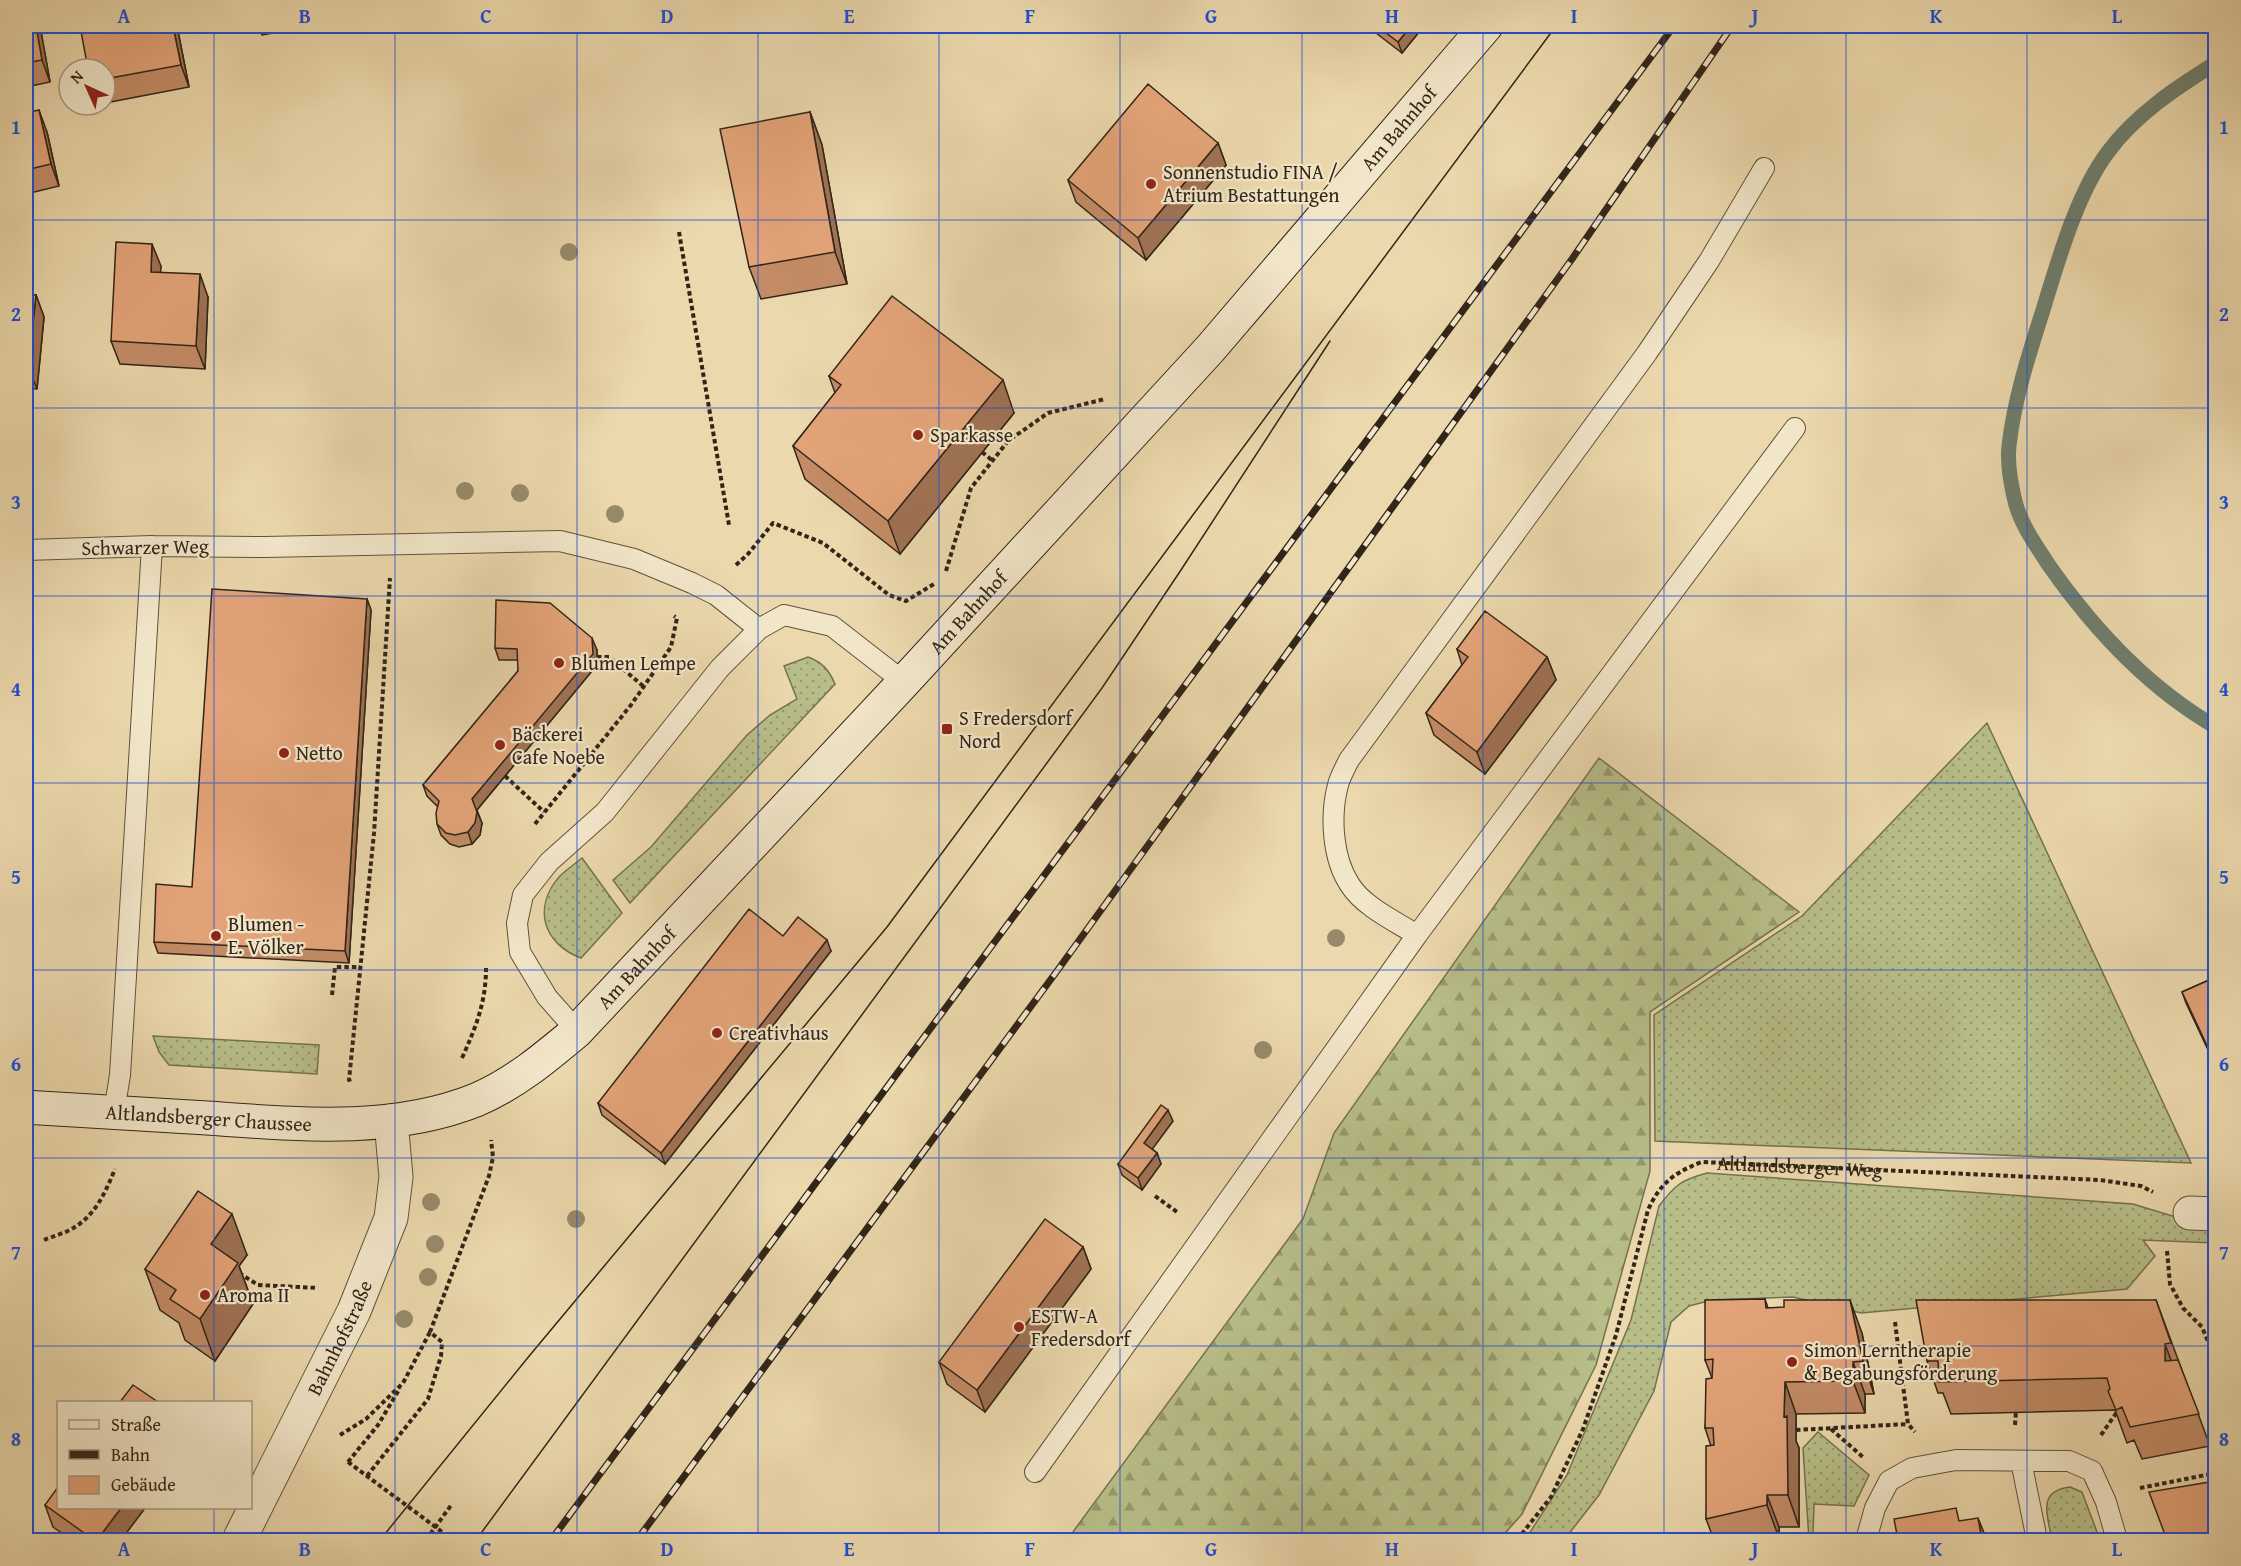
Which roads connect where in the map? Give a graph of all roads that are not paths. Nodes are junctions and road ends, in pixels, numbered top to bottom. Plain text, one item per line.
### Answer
1 (1486, 26) edge
2 (1764, 168) dead end
3 (1795, 428) dead end
4 (152, 546) junction
5 (26, 550) edge
6 (759, 629) junction
7 (904, 682) junction
8 (1417, 935) junction
9 (577, 1031) junction
10 (26, 1107) edge
11 (114, 1112) junction
12 (391, 1121) junction
13 (2021, 1461) junction
14 (1035, 1472) dead end
15 (239, 1540) edge
16 (1866, 1540) edge
17 (2037, 1540) edge
18 (2117, 1540) edge

1 - 7 main road, Am Bahnhof
2 - 8 lane
3 - 8 lane
4 - 5 lane, Schwarzer Weg
4 - 6 lane, Schwarzer Weg
4 - 11 lane
6 - 7 lane
6 - 9 lane
7 - 9 main road, Am Bahnhof
8 - 14 lane
9 - 12 main road, Am Bahnhof
10 - 11 main road, Altlandsberger Chaussee
11 - 12 main road, Altlandsberger Chaussee
12 - 15 main road, Bahnhofstraße
13 - 16 lane
13 - 17 lane
13 - 18 lane

